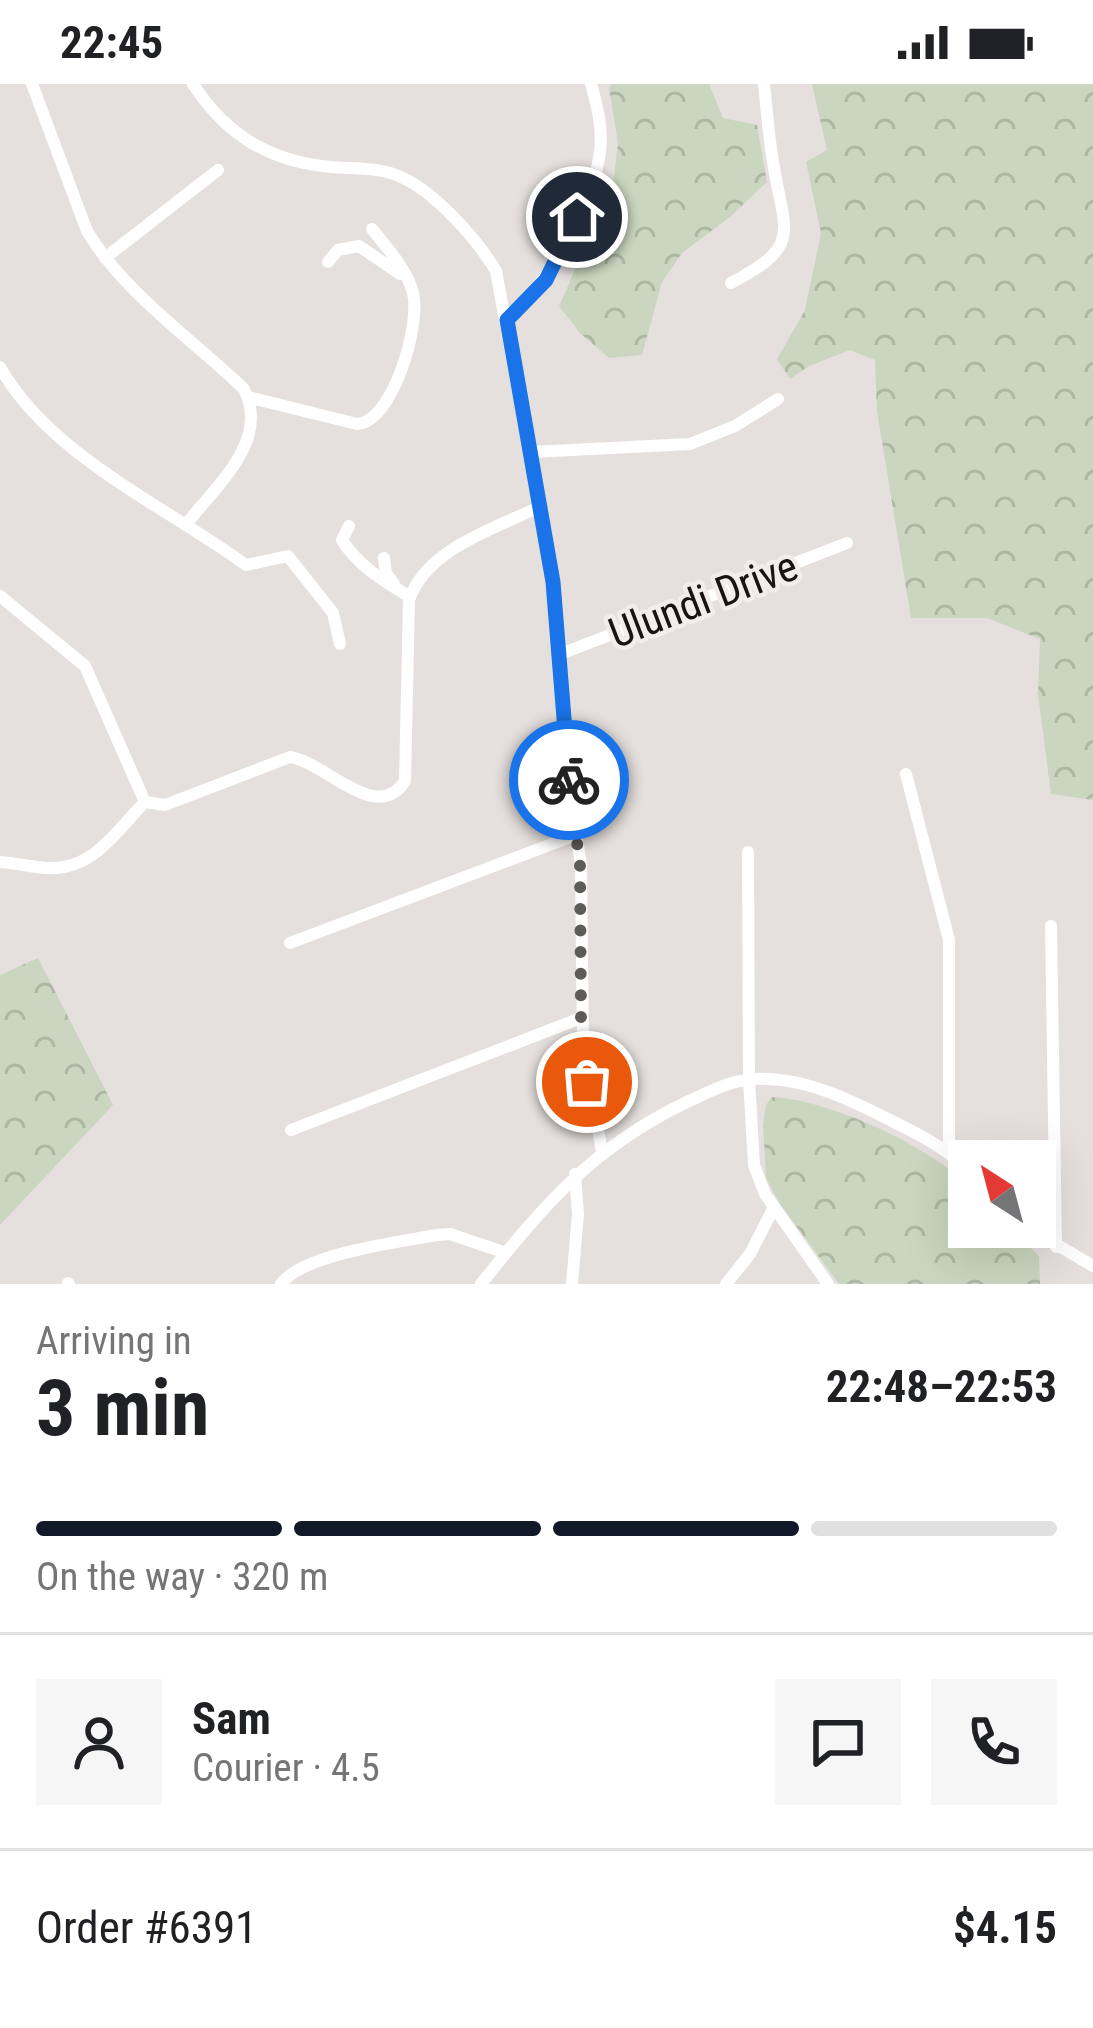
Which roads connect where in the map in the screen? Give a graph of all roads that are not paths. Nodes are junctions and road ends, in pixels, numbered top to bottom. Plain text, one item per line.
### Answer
1 (32, 84) edge
2 (193, 84) edge
3 (591, 84) edge
4 (764, 84) edge
5 (218, 170) dead end
6 (373, 229) dead end
7 (105, 258) junction
8 (328, 262) dead end
9 (406, 278) junction
10 (731, 283) dead end
11 (507, 320) junction
12 (0, 367) edge
13 (248, 397) junction
14 (778, 399) dead end
15 (531, 452) junction
16 (541, 506) junction
17 (188, 522) junction
18 (349, 526) dead end
19 (847, 543) dead end
20 (384, 557) dead end
21 (404, 593) junction
22 (0, 596) edge
23 (340, 644) dead end
24 (558, 655) junction
25 (906, 774) dead end
26 (145, 802) junction
27 (576, 835) junction
28 (748, 851) dead end
29 (0, 862) edge
30 (1051, 926) dead end
31 (290, 943) dead end
32 (581, 1018) junction
33 (749, 1079) junction
34 (291, 1130) dead end
35 (949, 1140) edge
36 (1054, 1140) edge
37 (948, 1150) edge
38 (602, 1152) junction
39 (575, 1174) junction
40 (774, 1207) junction
41 (1056, 1246) edge
42 (506, 1252) junction
43 (1093, 1266) edge
44 (829, 1283) edge
45 (281, 1284) edge
46 (481, 1284) edge
47 (572, 1284) edge
48 (726, 1284) edge

1 - 7 street
2 - 11 street
3 - 11 street
4 - 10 street
5 - 7 street
6 - 9 street
7 - 13 street
8 - 9 street
9 - 13 street
11 - 15 street
12 - 17 street
13 - 17 street
14 - 15 street
15 - 16 street
16 - 21 street
16 - 24 street
17 - 23 street
18 - 21 street
19 - 24 street, Ulundi Drive
20 - 21 street
21 - 26 street
22 - 26 street
24 - 27 street
25 - 35 street
26 - 29 street
27 - 31 street
27 - 32 street
28 - 33 street
30 - 36 street
32 - 34 street
32 - 38 street
33 - 37 street
33 - 38 street
33 - 40 street
38 - 39 street
39 - 42 street
39 - 47 street
40 - 44 street
40 - 48 street
41 - 43 street
42 - 45 street
42 - 46 street

